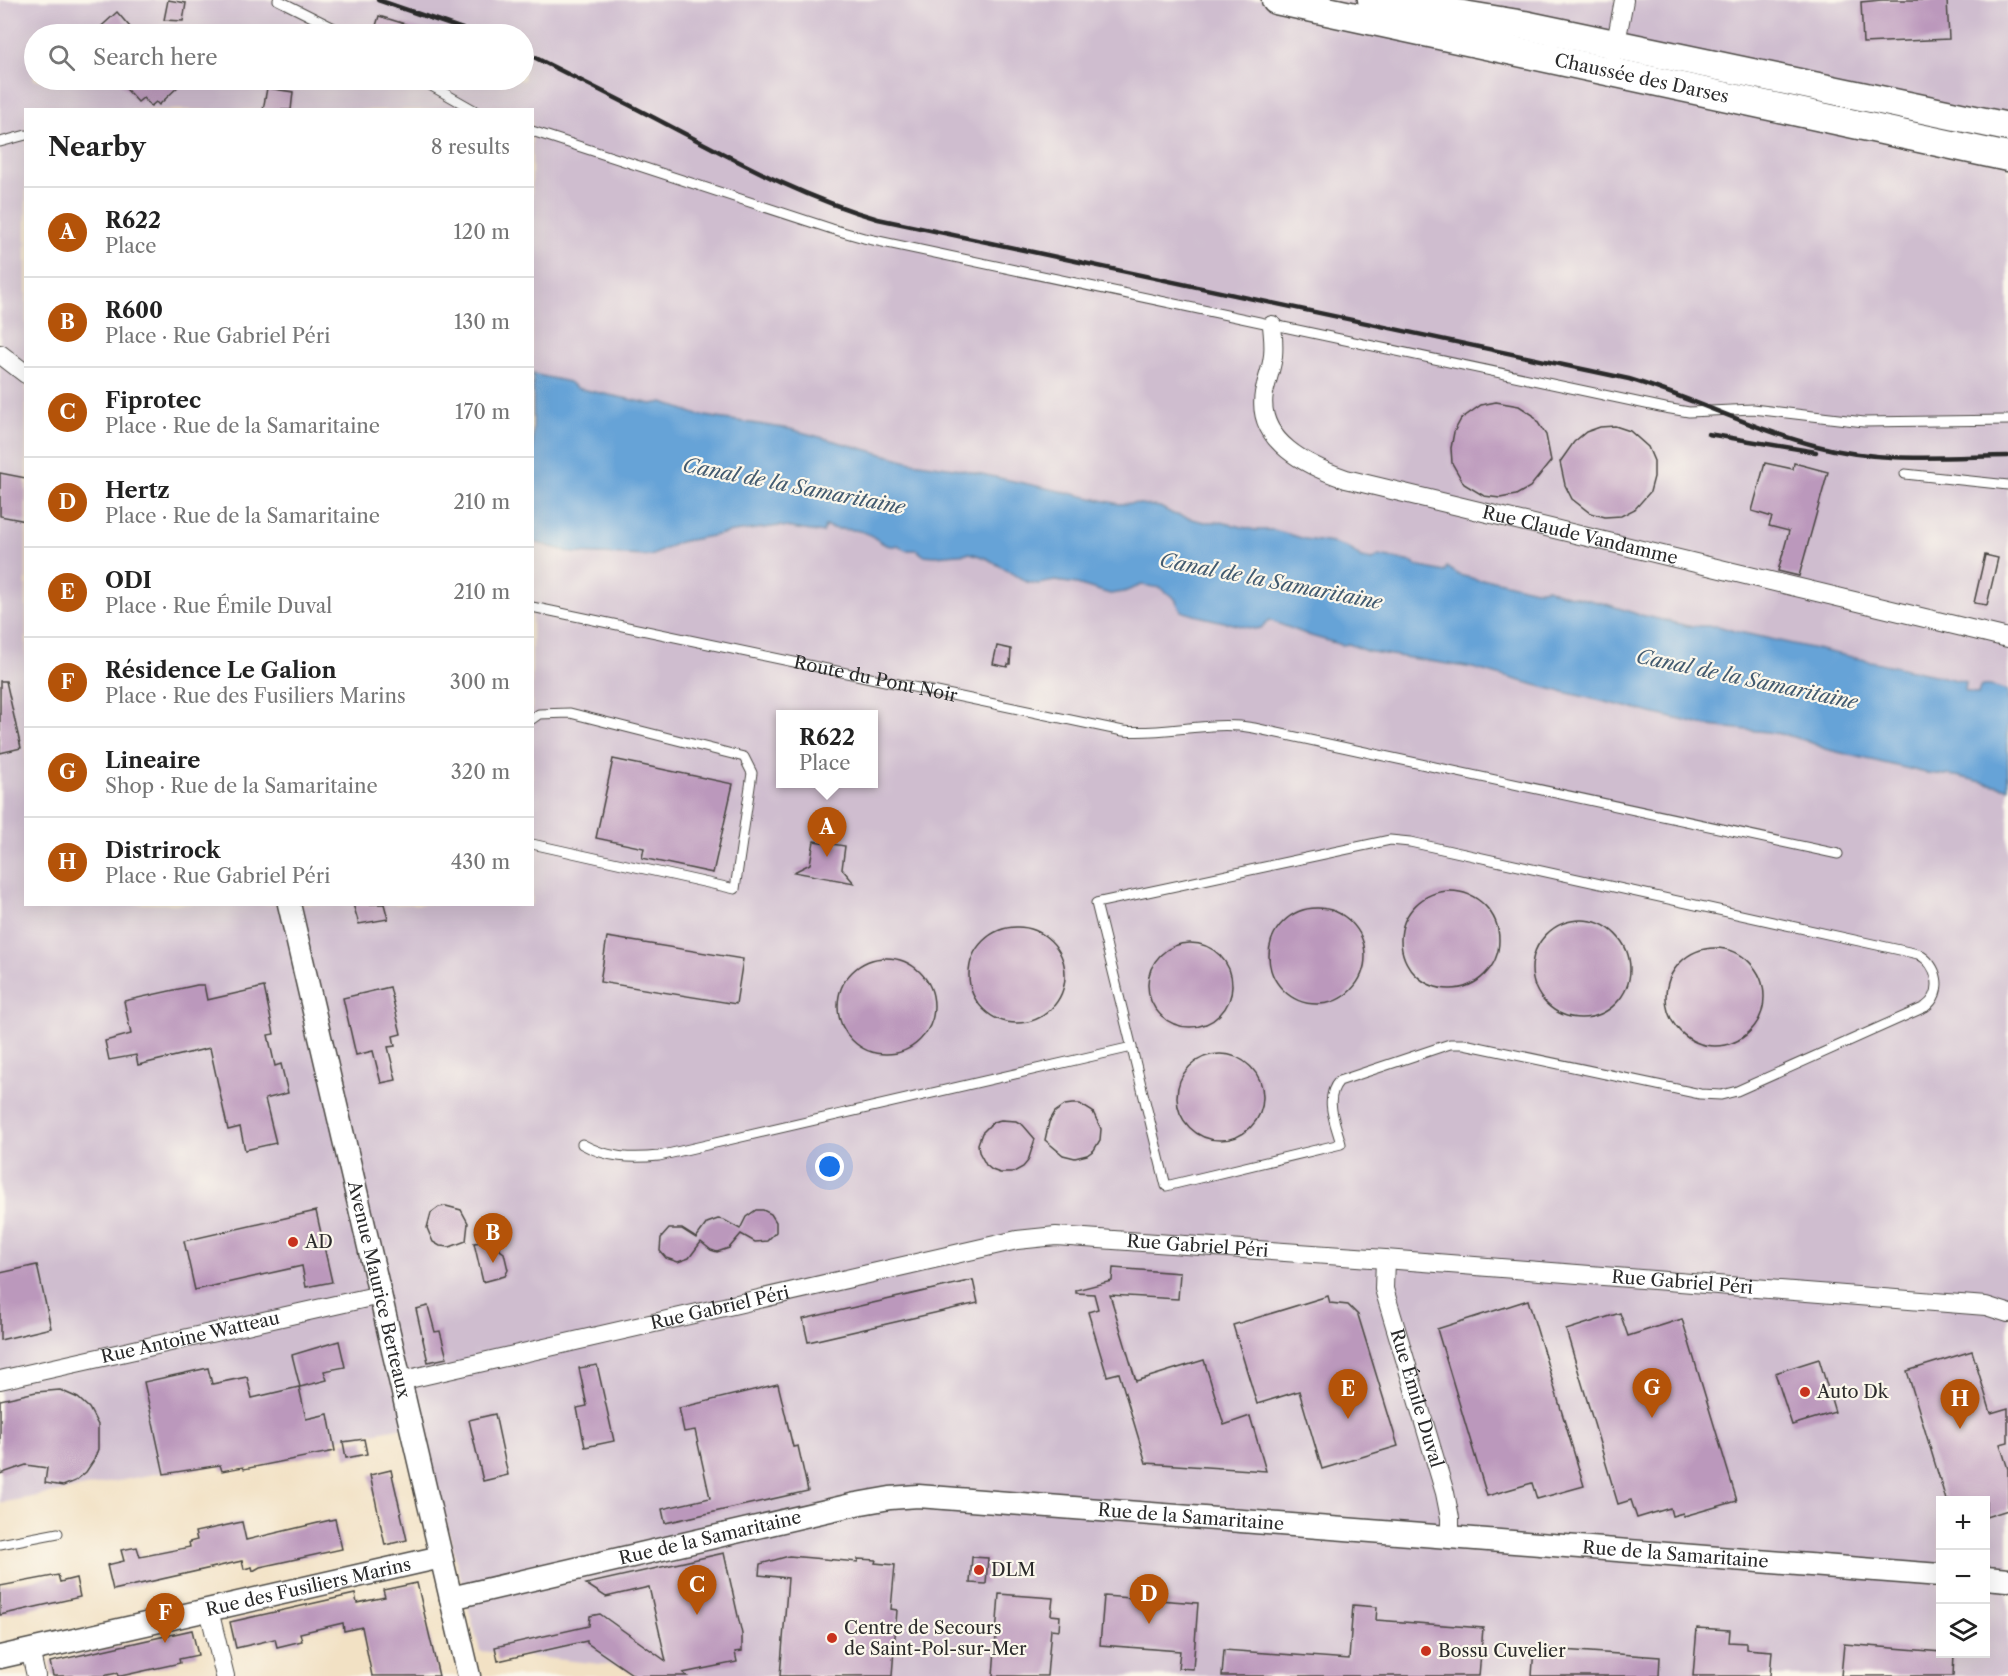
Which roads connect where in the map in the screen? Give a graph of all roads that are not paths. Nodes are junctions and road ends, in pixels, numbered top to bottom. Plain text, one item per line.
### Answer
1 (278, 0) edge
2 (1276, 0) edge
3 (1372, 0) edge
4 (1624, 0) edge
5 (326, 24) edge
6 (1615, 44) junction
7 (1610, 72) junction
8 (439, 90) edge
9 (470, 108) edge
10 (2008, 127) edge
11 (534, 132) edge
12 (24, 136) edge
13 (0, 142) edge
14 (2008, 157) edge
15 (1272, 325) junction
16 (0, 354) edge
17 (24, 372) edge
18 (2008, 420) edge
19 (1905, 474) dead end
20 (2008, 485) edge
21 (534, 607) edge
22 (2008, 638) edge
23 (534, 718) edge
24 (534, 844) edge
25 (1838, 854) dead end
26 (290, 906) edge
27 (1132, 1047) junction
28 (582, 1144) dead end
29 (1385, 1259) junction
30 (380, 1295) junction
31 (2008, 1313) edge
32 (0, 1380) edge
33 (400, 1381) junction
34 (58, 1533) dead end
35 (1450, 1538) junction
36 (0, 1544) edge
37 (441, 1557) junction
38 (1936, 1575) edge
39 (1990, 1578) edge
40 (2008, 1580) edge
41 (450, 1598) junction
42 (209, 1610) junction
43 (30, 1650) junction
44 (0, 1657) edge
45 (36, 1676) edge
46 (225, 1676) edge
47 (469, 1676) edge

1 - 5 lane
2 - 7 main road, Chaussée des Darses
3 - 6 main road, Chaussée des Darses
4 - 6 street
6 - 7 street
6 - 10 main road, Chaussée des Darses
7 - 14 main road, Chaussée des Darses
8 - 9 lane
11 - 15 lane
12 - 13 lane
15 - 18 lane
15 - 22 street, Rue Claude Vandamme
16 - 17 street
19 - 20 lane
21 - 25 lane, Route du Pont Noir
23 - 24 lane
26 - 30 street, Avenue Maurice Berteaux
27 - 27 lane
27 - 28 lane
29 - 31 street, Rue Gabriel Péri
29 - 33 street, Rue Gabriel Péri
29 - 35 street, Rue Émile Duval
30 - 32 street, Rue Antoine Watteau
30 - 33 street, Avenue Maurice Berteaux
33 - 37 street, Avenue Maurice Berteaux
34 - 36 lane
35 - 38 street, Rue de la Samaritaine
35 - 41 street, Rue de la Samaritaine
37 - 41 street, Avenue Maurice Berteaux
37 - 42 street, Rue des Fusiliers Marins
39 - 40 street
41 - 47 street, Avenue Maurice Berteaux
42 - 43 street, Rue des Fusiliers Marins
42 - 46 street
43 - 44 street, Rue des Fusiliers Marins
43 - 45 street

